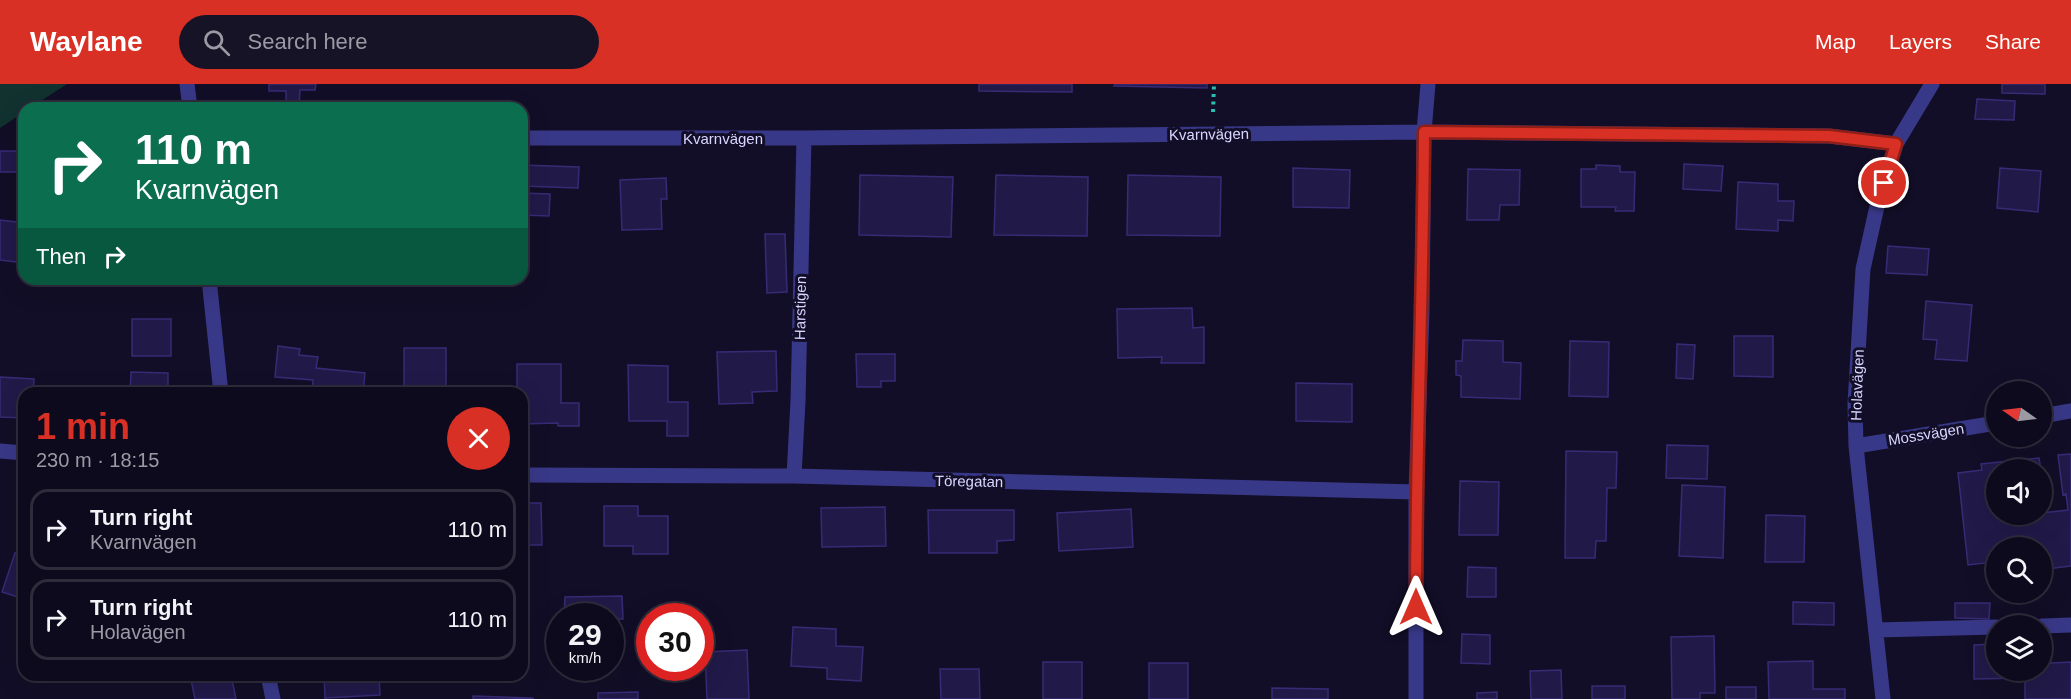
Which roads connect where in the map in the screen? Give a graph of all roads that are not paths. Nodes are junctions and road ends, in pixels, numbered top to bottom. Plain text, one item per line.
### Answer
1 (187, 84) edge
2 (1428, 84) edge
3 (1932, 84) edge
4 (189, 102) edge
5 (1424, 132) junction
6 (528, 138) edge
7 (804, 138) junction
8 (1896, 144) junction
9 (209, 285) edge
10 (220, 387) edge
11 (2071, 411) edge
12 (2052, 414) edge
13 (1986, 425) edge
14 (1856, 446) junction
15 (0, 451) edge
16 (18, 452) edge
17 (528, 475) edge
18 (794, 477) junction
19 (1416, 492) junction
20 (2071, 625) edge
21 (2052, 626) edge
22 (1986, 627) edge
23 (1876, 630) junction
24 (269, 681) edge
25 (273, 699) edge
26 (1416, 699) edge
27 (1883, 699) edge

1 - 4 street
2 - 5 street
3 - 8 street, Holavägen
5 - 7 street, Kvarnvägen
5 - 8 street, Kvarnvägen
5 - 19 street
6 - 7 street, Kvarnvägen
7 - 18 street, Harstigen
8 - 14 street, Holavägen
9 - 10 street
11 - 12 street
13 - 14 street, Mossvägen
14 - 23 street, Holavägen
15 - 16 street
17 - 18 street, Töregatan
18 - 19 street, Töregatan
19 - 26 street
20 - 21 street
22 - 23 street
23 - 27 street, Holavägen
24 - 25 street

